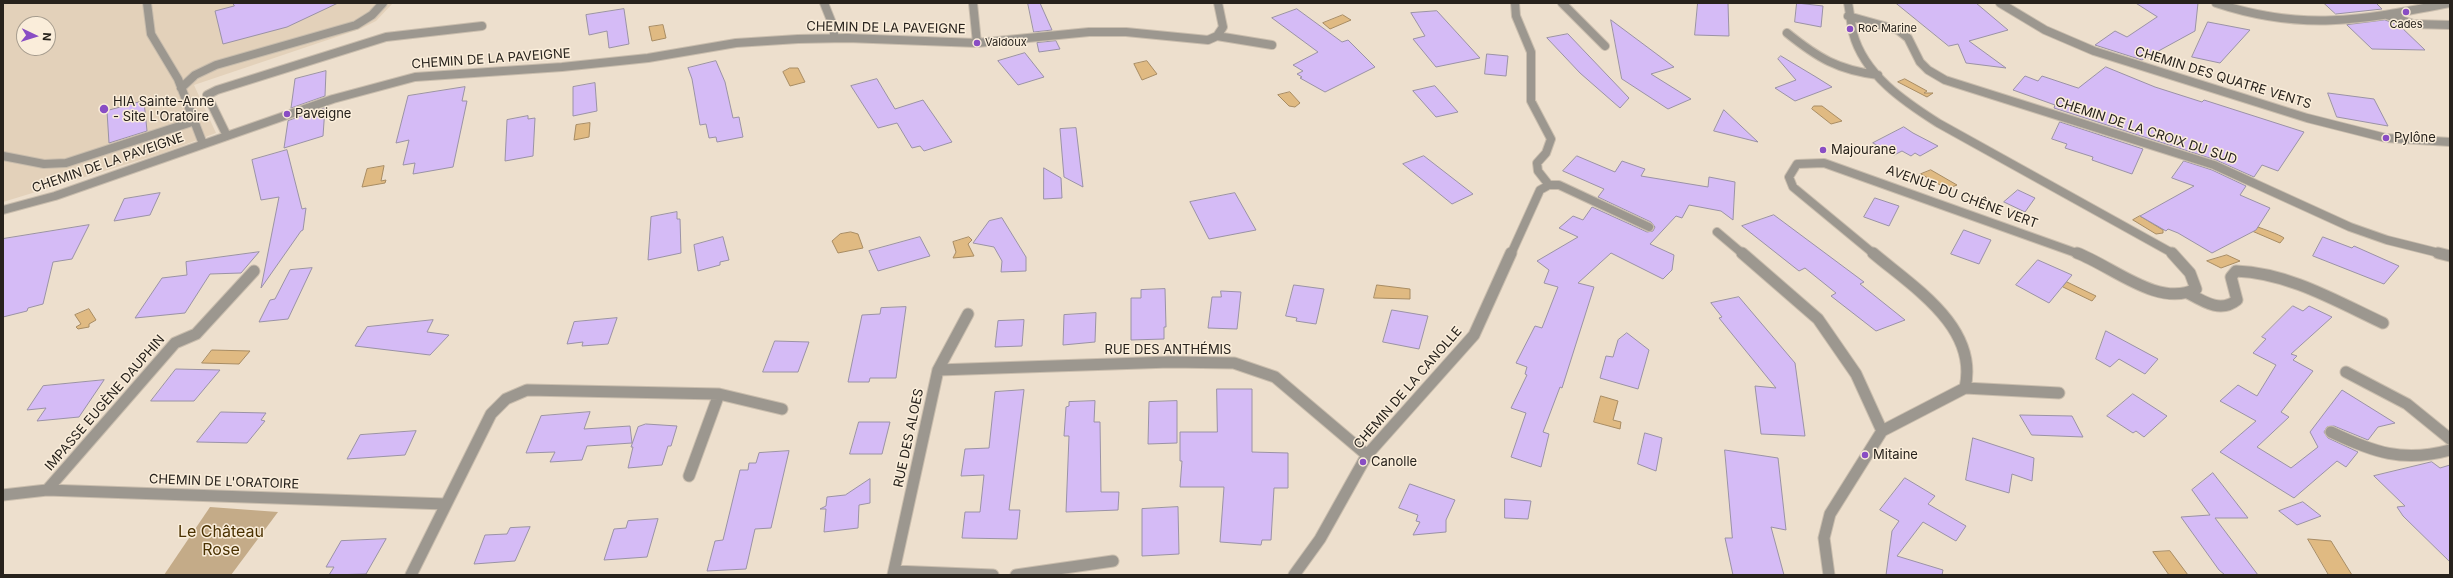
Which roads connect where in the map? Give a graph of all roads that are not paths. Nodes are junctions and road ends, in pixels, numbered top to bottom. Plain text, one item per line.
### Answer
1 (147, 3) edge
2 (383, 3) edge
3 (824, 3) edge
4 (973, 3) edge
5 (1218, 3) edge
6 (1515, 3) edge
7 (1562, 3) edge
8 (1848, 3) edge
9 (2000, 3) edge
10 (2216, 3) edge
11 (2450, 3) edge
12 (2387, 15) junction
13 (1848, 16) junction
14 (2450, 25) edge
15 (482, 26) dead end
16 (1787, 33) dead end
17 (1217, 36) junction
18 (834, 38) junction
19 (977, 43) junction
20 (1272, 45) dead end
21 (1605, 46) dead end
22 (1878, 75) junction
23 (181, 88) junction
24 (195, 121) junction
25 (227, 136) junction
26 (2450, 142) edge
27 (203, 144) junction
28 (3, 156) edge
29 (1549, 185) junction
30 (3, 210) edge
31 (1649, 226) dead end
32 (1717, 232) dead end
33 (2450, 256) edge
34 (254, 271) dead end
35 (2188, 293) junction
36 (968, 314) dead end
37 (2383, 323) dead end
38 (938, 370) junction
39 (2346, 372) dead end
40 (1966, 388) junction
41 (2059, 393) dead end
42 (719, 394) junction
43 (782, 409) dead end
44 (1882, 431) junction
45 (2331, 432) dead end
46 (2450, 439) edge
47 (2450, 450) edge
48 (1367, 455) junction
49 (689, 476) dead end
50 (47, 490) junction
51 (3, 495) edge
52 (445, 504) junction
53 (1113, 561) dead end
54 (893, 573) edge
55 (411, 575) edge
56 (993, 575) edge
57 (1016, 575) edge
58 (1294, 575) edge
59 (1828, 575) edge

1 - 23 street
2 - 23 street
3 - 18 street
4 - 19 street
5 - 17 street
6 - 29 street
7 - 21 street
8 - 13 street
9 - 26 street, CHEMIN DES QUATRE VENTS
10 - 12 street
11 - 12 street
12 - 14 street
13 - 22 street
13 - 33 street, CHEMIN DE LA CROIX DU SUD
15 - 25 street
16 - 22 street
17 - 19 street, CHEMIN DE LA PAVEIGNE
17 - 20 street, CHEMIN DE LA PAVEIGNE
18 - 19 street, CHEMIN DE LA PAVEIGNE
18 - 25 street, CHEMIN DE LA PAVEIGNE
22 - 35 street
23 - 24 street
24 - 27 street
24 - 28 street
25 - 27 street, CHEMIN DE LA PAVEIGNE
27 - 30 street, CHEMIN DE LA PAVEIGNE
29 - 31 street
29 - 48 street, CHEMIN DE LA CANOLLE
32 - 44 street
34 - 50 street, IMPASSE EUGÈNE DAUPHIN
35 - 37 street
35 - 40 street, AVENUE DU CHÊNE VERT
36 - 38 street, RUE DES ALOES
38 - 48 street, RUE DES ANTHÉMIS
38 - 54 street, RUE DES ALOES
39 - 46 street
40 - 41 street
40 - 44 street
42 - 43 street
42 - 49 street
42 - 52 street
44 - 59 street
45 - 47 street
48 - 58 street, CHEMIN DE LA CANOLLE
50 - 51 street, CHEMIN DE L'ORATOIRE
50 - 52 street, CHEMIN DE L'ORATOIRE
52 - 55 street
53 - 57 street
54 - 56 street

